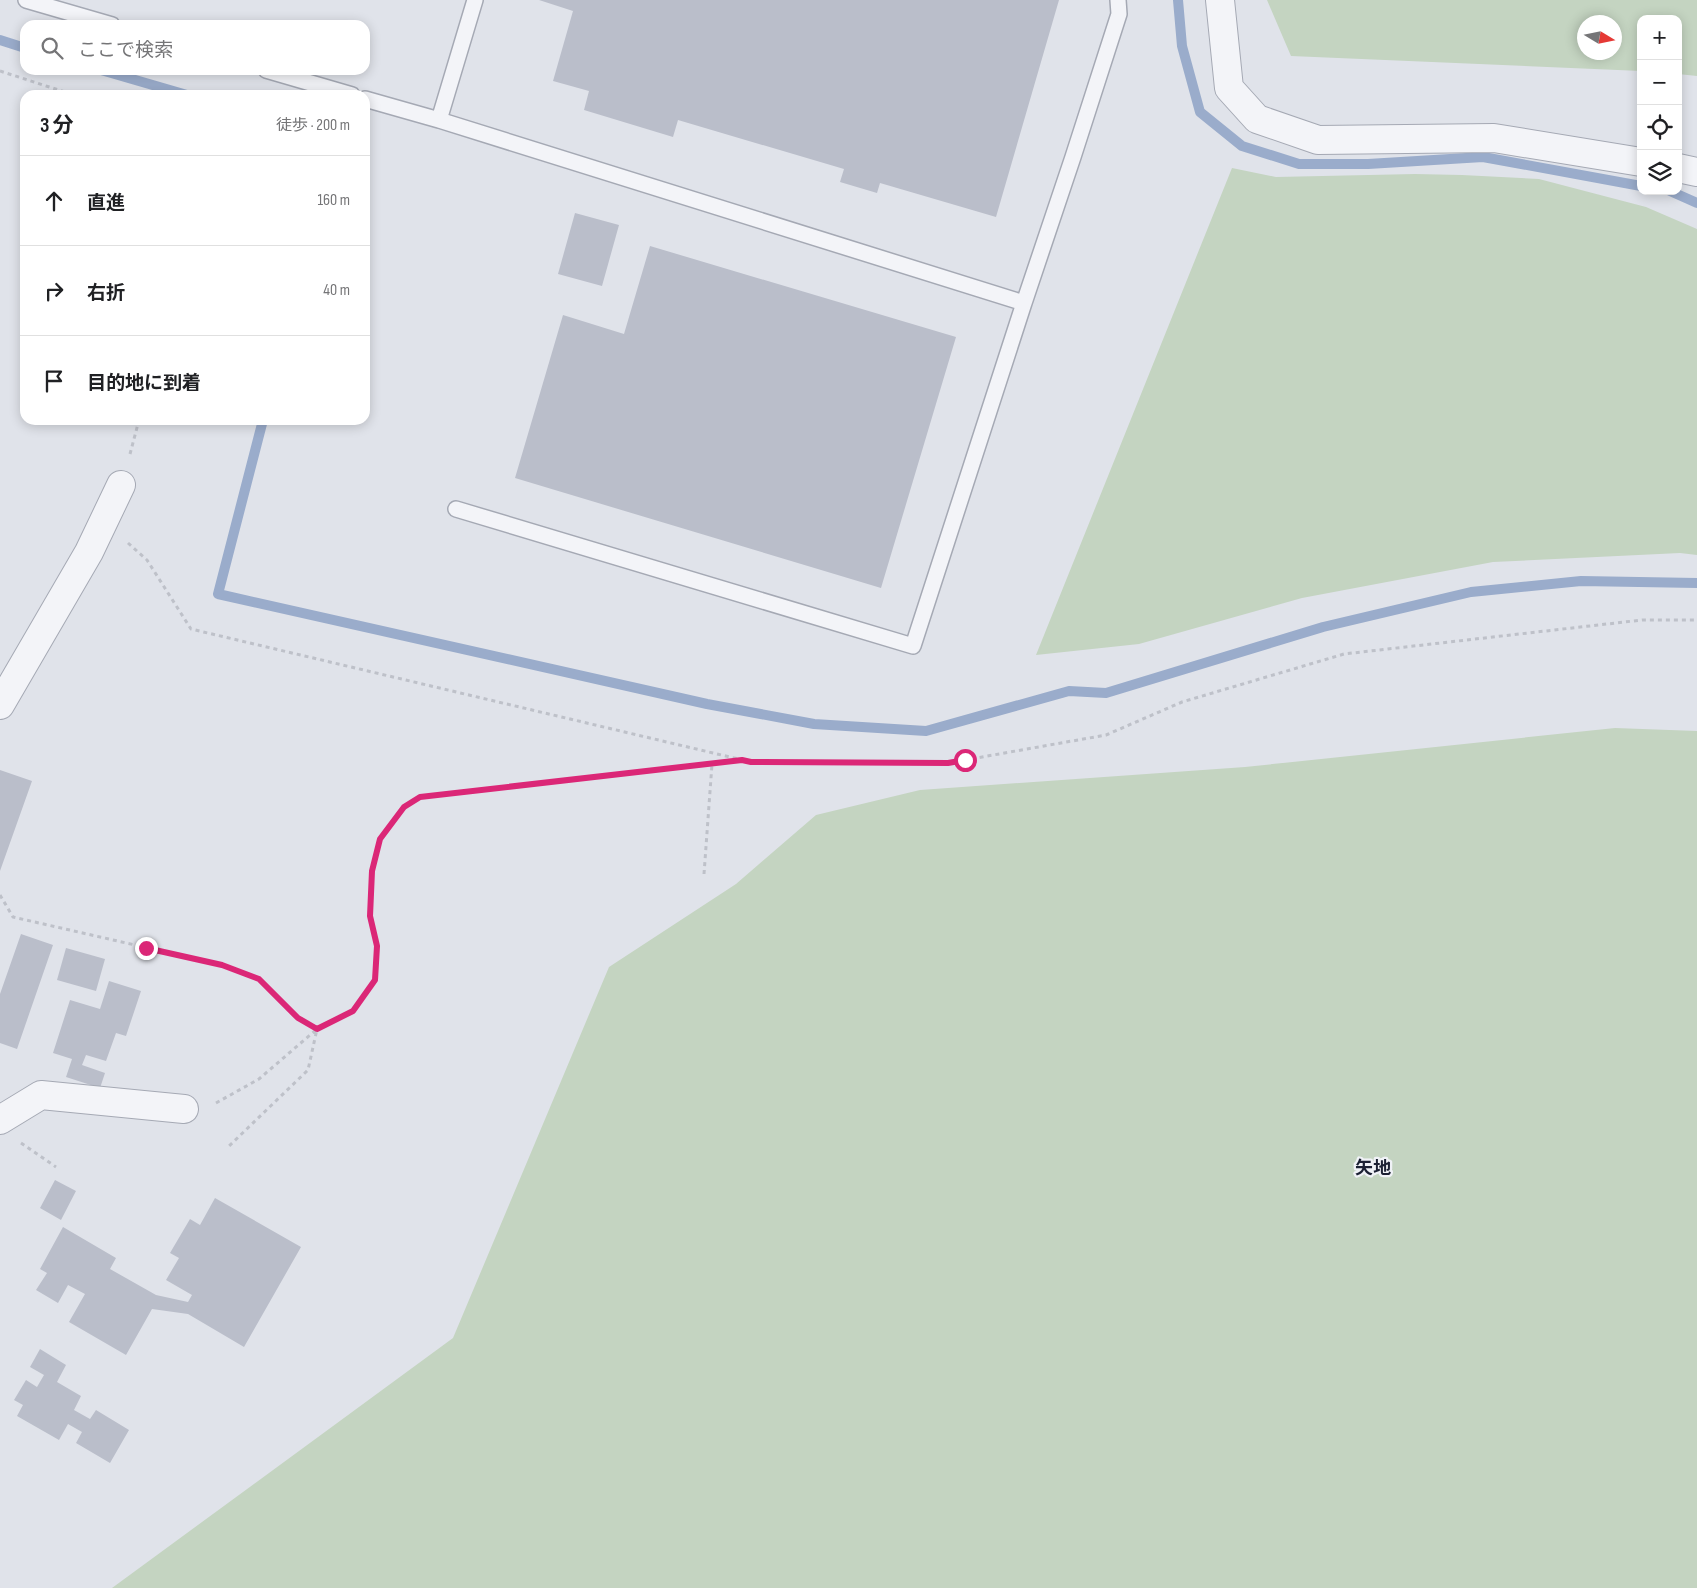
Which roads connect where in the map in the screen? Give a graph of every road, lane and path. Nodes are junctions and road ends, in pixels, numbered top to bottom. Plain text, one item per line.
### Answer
1 (26, 0) edge
2 (475, 0) edge
3 (1118, 0) edge
4 (1220, 0) edge
5 (95, 20) edge
6 (0, 71) edge
7 (283, 75) edge
8 (59, 90) edge
9 (335, 90) edge
10 (370, 100) edge
11 (439, 120) junction
12 (1637, 161) edge
13 (1682, 169) edge
14 (1697, 172) edge
15 (1024, 303) junction
16 (121, 485) dead end
17 (456, 509) dead end
18 (122, 539) dead end
19 (1697, 620) edge
20 (0, 705) edge
21 (742, 760) junction
22 (712, 764) junction
23 (704, 874) dead end
24 (0, 895) edge
25 (317, 1029) junction
26 (184, 1109) joint
27 (8, 1130) edge
28 (227, 1148) dead end
29 (56, 1167) dead end

1 - 5 lane
2 - 11 lane
3 - 15 lane
4 - 12 street
6 - 8 path
7 - 9 lane
10 - 11 lane
11 - 15 lane
13 - 14 street
15 - 17 lane
16 - 20 street
18 - 21 path
19 - 21 path
21 - 22 path
22 - 23 path
22 - 25 path
24 - 25 path
25 - 26 path
25 - 28 path
26 - 27 street
27 - 29 path

